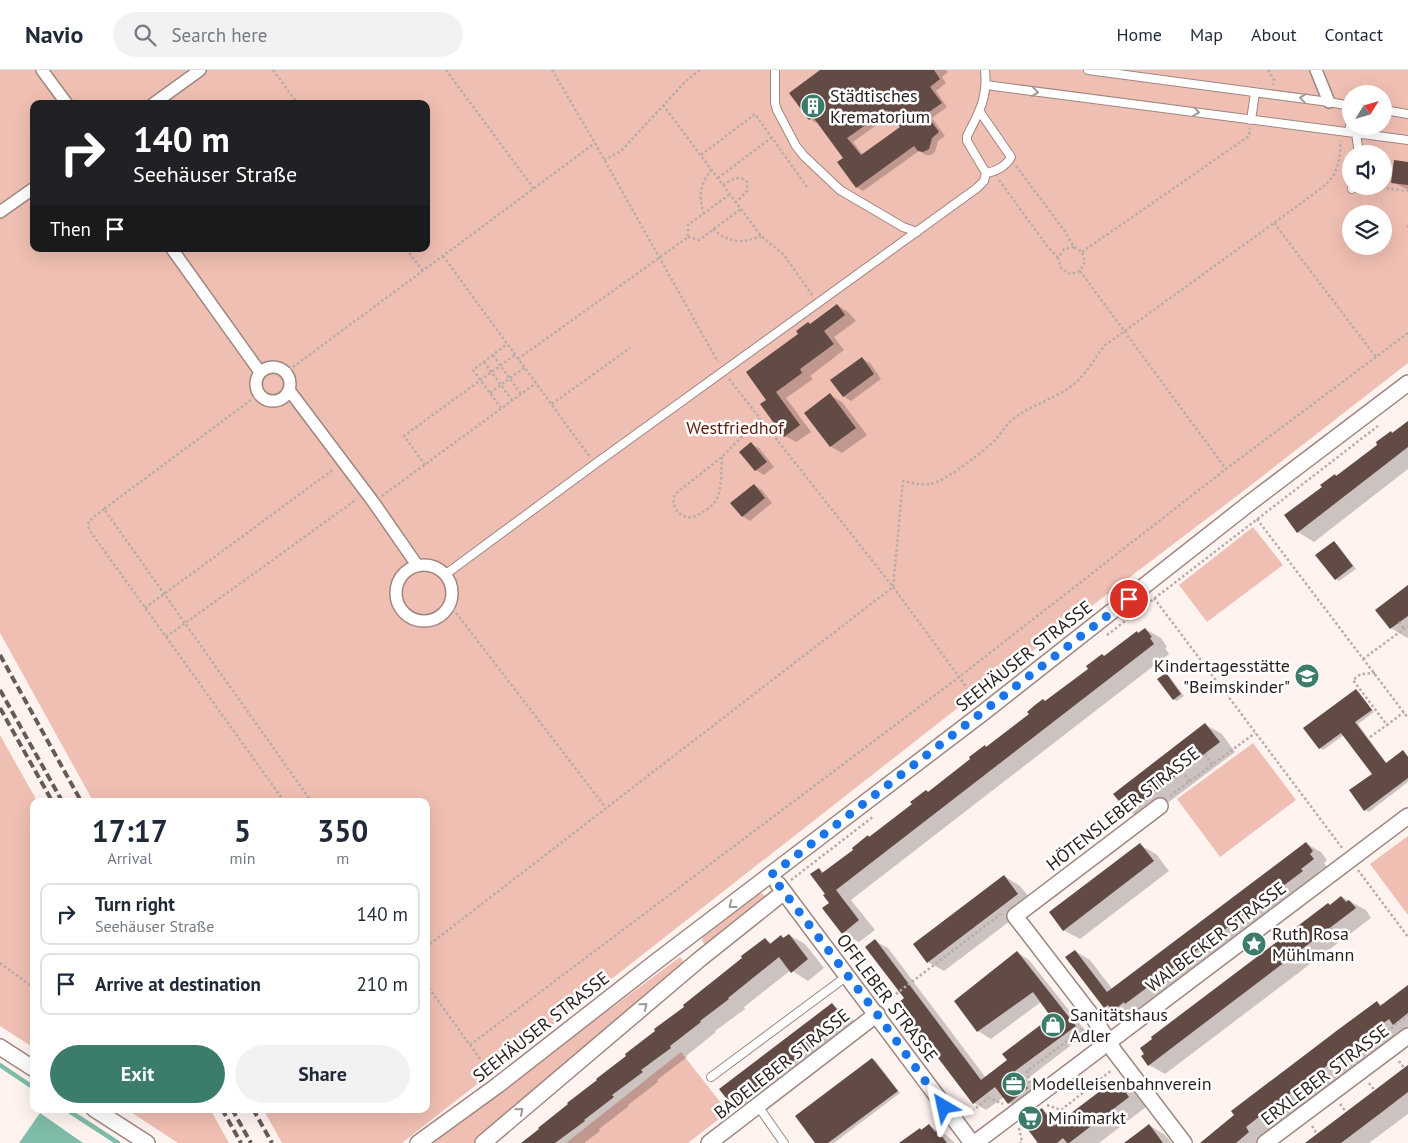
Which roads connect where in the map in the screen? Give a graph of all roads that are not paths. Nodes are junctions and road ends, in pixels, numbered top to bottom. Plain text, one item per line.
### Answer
1 (42, 70) edge
2 (200, 70) edge
3 (775, 70) edge
4 (985, 70) edge
5 (1088, 70) edge
6 (1316, 70) edge
7 (986, 85) junction
8 (1255, 92) junction
9 (64, 100) edge
10 (159, 100) edge
11 (1330, 102) junction
12 (1342, 104) edge
13 (1392, 111) edge
14 (980, 112) junction
15 (1408, 114) edge
16 (1251, 120) junction
17 (1342, 131) edge
18 (1371, 135) edge
19 (1408, 140) edge
20 (990, 173) junction
21 (30, 191) edge
22 (0, 212) edge
23 (917, 232) junction
24 (174, 252) edge
25 (260, 372) junction
26 (1408, 384) edge
27 (289, 390) junction
28 (418, 565) junction
29 (446, 574) junction
30 (1160, 806) road end
31 (1408, 816) edge
32 (771, 875) junction
33 (784, 892) junction
34 (686, 940) junction
35 (700, 959) junction
36 (847, 976) junction
37 (875, 1013) junction
38 (1408, 1036) edge
39 (1108, 1042) junction
40 (0, 1047) edge
41 (30, 1066) edge
42 (711, 1077) dead end
43 (758, 1106) junction
44 (100, 1113) edge
45 (147, 1143) edge
46 (418, 1143) edge
47 (483, 1143) edge
48 (710, 1143) edge
49 (784, 1143) edge
50 (973, 1143) edge
51 (1184, 1143) edge
52 (1265, 1143) edge

1 - 9 street
2 - 10 street
3 - 23 lane
4 - 7 lane
5 - 8 lane
6 - 11 street
7 - 14 lane
7 -> 16 lane
11 -> 8 lane
8 - 16 lane
11 - 12 lane
13 - 15 lane
14 - 20 lane
14 - 20 lane
16 - 17 lane
18 - 19 lane
20 - 23 lane
21 - 22 street
23 - 29 lane
24 - 25 street
25 - 27 street
25 - 27 street
26 - 32 street, SEEHÄUSER STRASSE
27 - 28 street
28 - 29 street
28 - 29 street
30 - 39 street, HÖTENSLEBER STRASSE
31 - 39 street, WALBECKER STRASSE
32 - 33 street, OFFLEBER STRASSE
32 -> 34 street, SEEHÄUSER STRASSE
33 - 35 street
33 - 36 street, OFFLEBER STRASSE
34 - 35 street
34 - 46 street, SEEHÄUSER STRASSE
47 -> 35 street
36 - 37 street, OFFLEBER STRASSE
36 - 42 lane
37 - 43 street, BADELEBER STRASSE
37 - 50 street, OFFLEBER STRASSE
38 - 52 street, ERXLEBER STRASSE
39 - 50 street, WALBECKER STRASSE
39 - 51 street
40 - 41 street
43 - 48 street, BADELEBER STRASSE
43 - 49 lane
44 - 45 street

